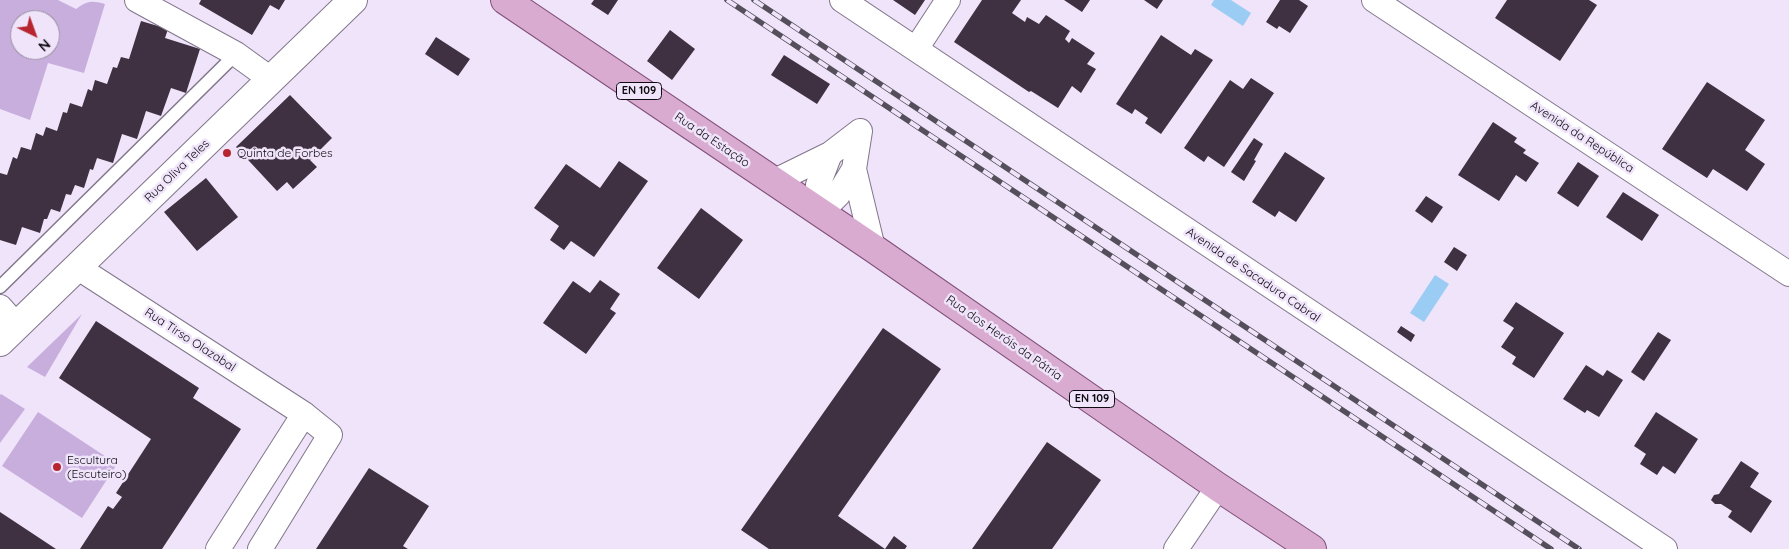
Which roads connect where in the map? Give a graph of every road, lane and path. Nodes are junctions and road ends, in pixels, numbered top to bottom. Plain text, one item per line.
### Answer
1 (138, 0) edge
2 (353, 0) edge
3 (505, 0) edge
4 (842, 0) edge
5 (948, 0) edge
6 (1374, 0) edge
7 (916, 49) junction
8 (236, 54) junction
9 (272, 80) junction
10 (830, 154) junction
11 (854, 169) junction
12 (773, 182) junction
13 (820, 213) junction
14 (873, 248) junction
15 (77, 266) junction
16 (1789, 274) edge
17 (0, 287) edge
18 (6, 325) edge
19 (304, 414) junction
20 (1218, 487) junction
21 (218, 549) edge
22 (260, 549) edge
23 (1176, 549) edge
24 (1312, 549) edge
25 (1664, 549) edge

1 - 8 street
2 - 9 main road, Rua Oliva Teles
3 - 12 main road, Rua da Estação / EN 109
4 - 7 street, Avenida de Sacadura Cabral
5 - 7 street
6 - 16 street, Avenida da República
7 - 25 street, Avenida de Sacadura Cabral
8 - 9 street
8 - 17 lane
9 - 15 main road, Rua Oliva Teles
10 - 11 street
10 - 12 street
10 - 13 street
11 - 13 street
11 - 14 street
12 - 13 main road, Rua da Estação / EN 109
13 - 14 main road, Rua dos Heróis da Pátria / EN 109
14 - 20 main road, Rua dos Heróis da Pátria / EN 109
15 - 18 main road, Rua Oliva Teles
15 - 19 street, Rua Tirso Olazabal
19 - 21 street
19 - 22 street, Rua Tirso Olazabal
20 - 23 street
20 - 24 main road, Rua dos Heróis da Pátria / EN 109

